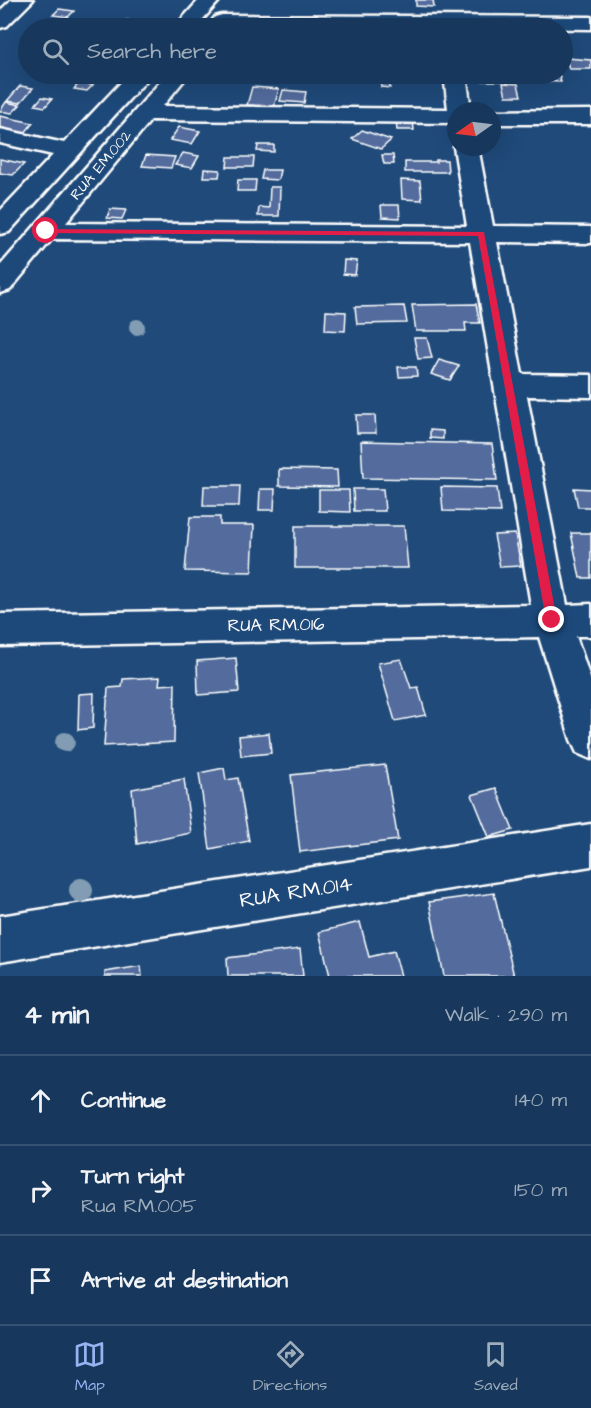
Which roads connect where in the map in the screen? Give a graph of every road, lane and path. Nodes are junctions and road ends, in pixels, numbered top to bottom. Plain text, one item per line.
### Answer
1 (23, 0) edge
2 (210, 0) edge
3 (241, 0) edge
4 (448, 0) edge
5 (193, 18) edge
6 (225, 18) edge
7 (448, 18) edge
8 (0, 22) edge
9 (573, 23) edge
10 (591, 23) edge
11 (132, 84) edge
12 (170, 84) edge
13 (456, 84) edge
14 (459, 102) edge
15 (145, 113) junction
16 (447, 116) edge
17 (501, 117) edge
18 (591, 117) edge
19 (0, 136) edge
20 (68, 151) junction
21 (468, 156) edge
22 (0, 226) edge
23 (46, 231) junction
24 (482, 234) junction
25 (591, 235) edge
26 (0, 284) edge
27 (509, 385) junction
28 (591, 386) edge
29 (552, 620) junction
30 (591, 620) edge
31 (0, 630) edge
32 (591, 740) edge
33 (591, 845) edge
34 (0, 939) edge

1 - 8 street
2 - 5 street
3 - 6 street
4 - 7 street
9 - 10 street
11 - 20 street, RUA EM.002
12 - 15 street, RUA EM.002
13 - 14 street
15 - 16 street
15 - 23 street, RUA EM.002
17 - 18 street
19 - 20 street
20 - 22 street, RUA EM.002
21 - 24 street
23 - 24 street
23 - 26 street, RUA EM.002
24 - 25 street
24 - 27 street
27 - 28 street
27 - 29 street
29 - 30 street, RUA RM.016
29 - 31 street, RUA RM.016
29 - 32 street
33 - 34 street, RUA RM.014

